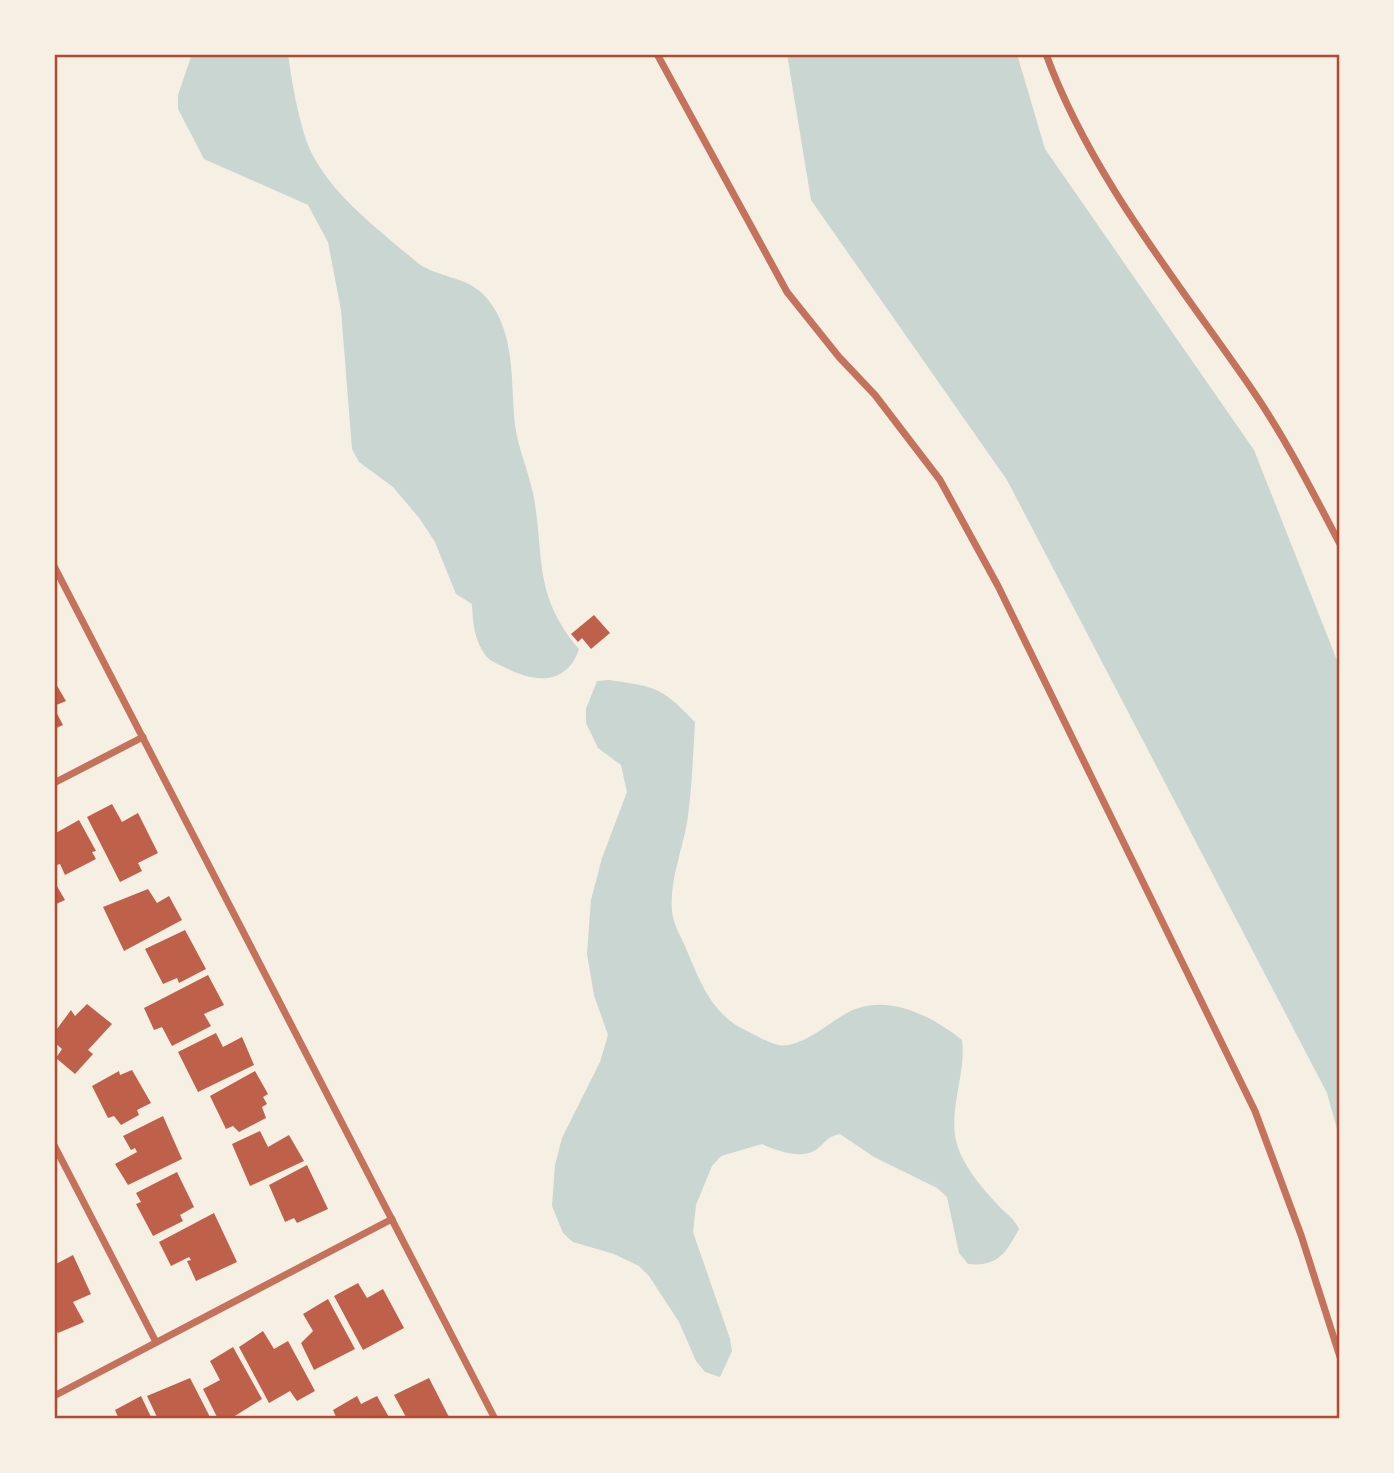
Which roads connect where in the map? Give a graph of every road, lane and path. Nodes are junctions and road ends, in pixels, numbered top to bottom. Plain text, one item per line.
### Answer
1 (657, 54) edge
2 (1046, 54) edge
3 (1340, 544) edge
4 (54, 566) edge
5 (144, 737) junction
6 (54, 783) edge
7 (54, 1145) edge
8 (393, 1219) junction
9 (156, 1342) junction
10 (1340, 1357) edge
11 (54, 1396) edge
12 (495, 1419) edge

1 - 10 street
2 - 3 street
4 - 5 street
5 - 6 street
5 - 8 street
7 - 9 street
8 - 9 street
8 - 12 street
9 - 11 street

